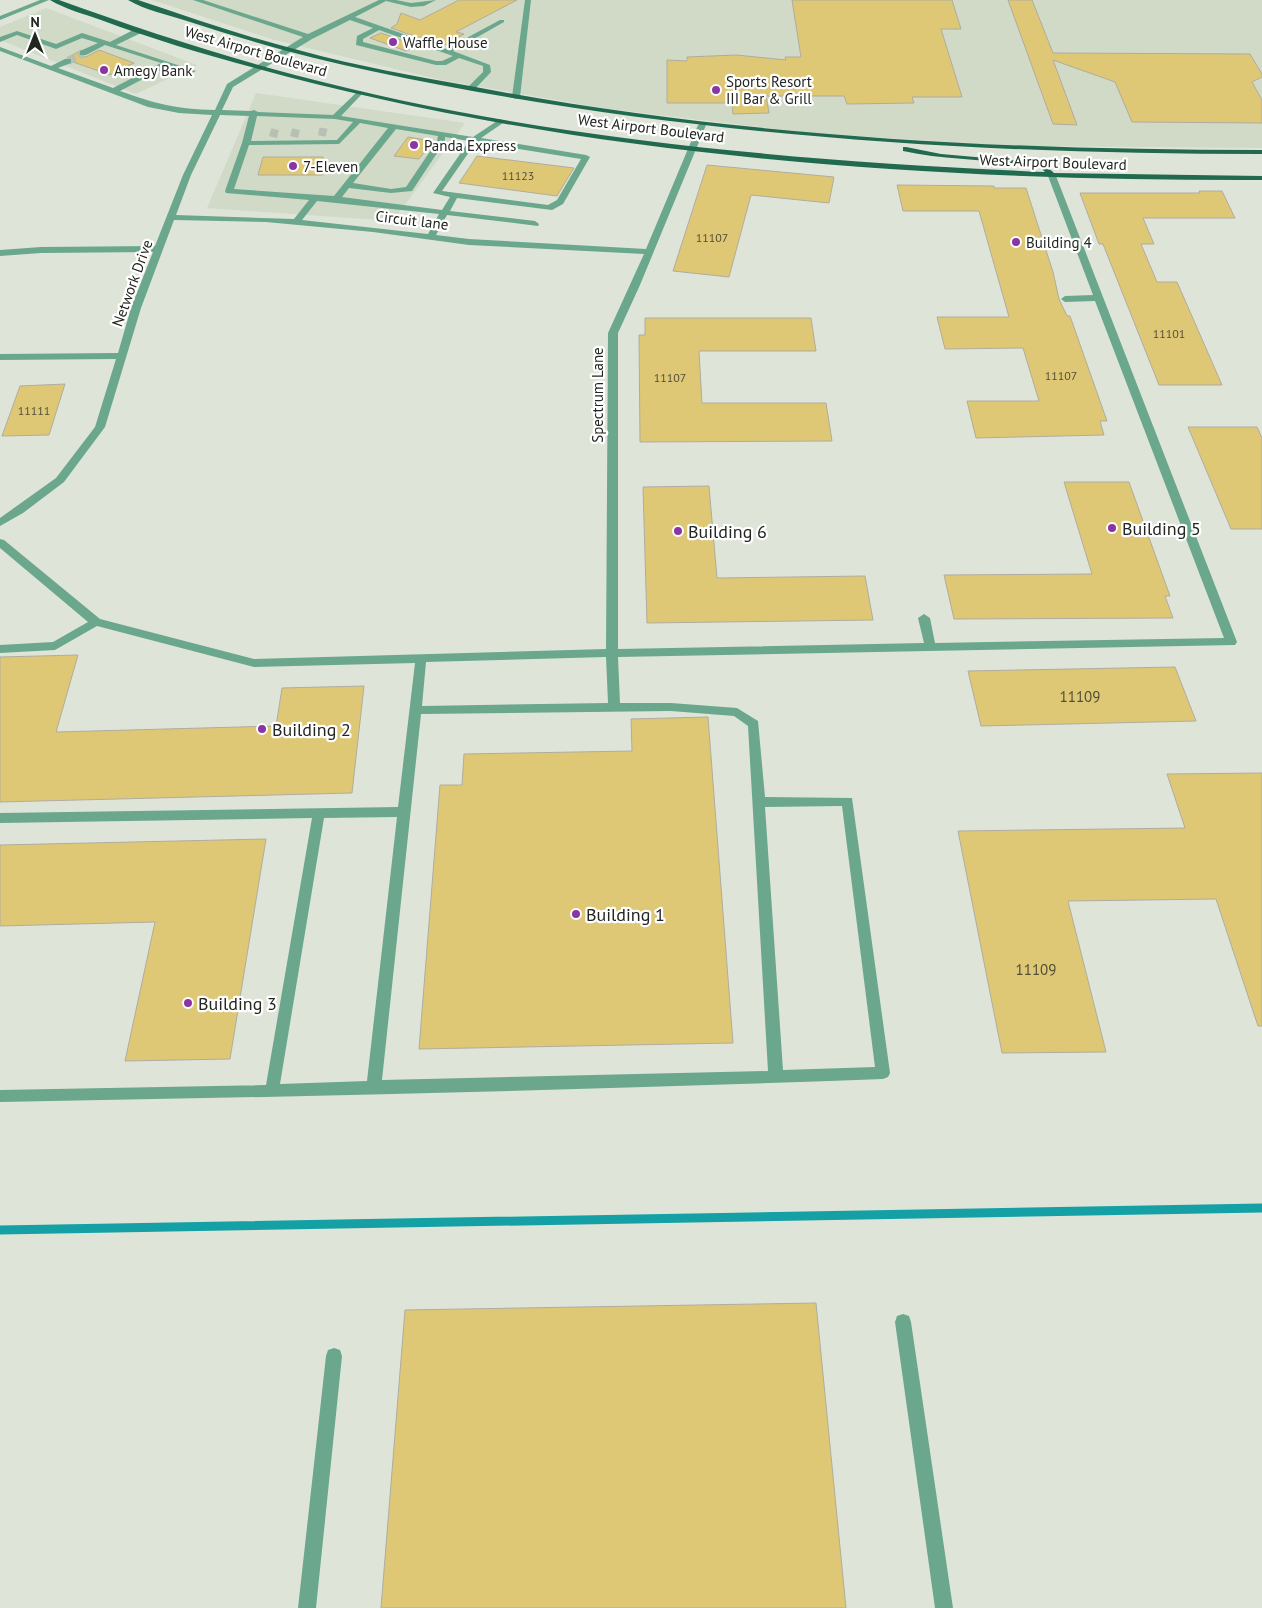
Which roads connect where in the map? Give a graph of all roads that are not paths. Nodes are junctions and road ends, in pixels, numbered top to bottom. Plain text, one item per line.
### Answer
1 (46, 0) edge
2 (53, 0) edge
3 (131, 0) edge
4 (196, 0) edge
5 (384, 0) edge
6 (389, 0) edge
7 (433, 0) edge
8 (528, 0) edge
9 (349, 17) junction
10 (0, 18) edge
11 (502, 21) dead end
12 (379, 27) junction
13 (138, 31) junction
14 (309, 37) junction
15 (0, 40) edge
16 (107, 44) junction
17 (0, 49) edge
18 (286, 50) junction
19 (447, 51) junction
20 (82, 53) tunnel mouth
21 (460, 55) junction
22 (68, 60) tunnel mouth
23 (167, 63) junction
24 (52, 68) junction
25 (258, 69) junction
26 (192, 71) dead end
27 (470, 89) junction
28 (114, 91) junction
29 (358, 93) junction
30 (516, 97) junction
31 (254, 112) junction
32 (217, 114) junction
33 (278, 114) junction
34 (300, 114) junction
35 (324, 116) junction
36 (335, 117) junction
37 (359, 120) junction
38 (500, 121) junction
39 (324, 125) tunnel mouth
40 (702, 125) junction
41 (276, 126) tunnel mouth
42 (297, 126) tunnel mouth
43 (394, 126) junction
44 (442, 133) junction
45 (473, 140) junction
46 (880, 142) junction
47 (246, 143) junction
48 (692, 148) junction
49 (1262, 152) edge
50 (1052, 176) junction
51 (1262, 178) edge
52 (347, 185) junction
53 (455, 195) junction
54 (315, 198) junction
55 (336, 199) junction
56 (444, 213) junction
57 (171, 217) junction
58 (296, 222) junction
59 (535, 224) dead end
60 (430, 237) junction
61 (158, 249) junction
62 (649, 252) junction
63 (0, 253) edge
64 (1098, 298) junction
65 (1065, 299) dead end
66 (121, 356) junction
67 (0, 357) edge
68 (0, 522) edge
69 (0, 542) edge
70 (924, 618) dead end
71 (96, 622) junction
72 (930, 647) junction
73 (0, 649) edge
74 (612, 653) junction
75 (422, 658) junction
76 (614, 708) junction
77 (415, 710) junction
78 (759, 802) junction
79 (405, 812) junction
80 (319, 813) junction
81 (0, 818) edge
82 (776, 1078) junction
83 (374, 1087) junction
84 (272, 1090) junction
85 (0, 1096) edge
86 (903, 1322) dead end
87 (334, 1356) dead end
88 (307, 1608) edge
89 (944, 1608) edge

1 - 10 street
2 - 13 main road, West Airport Boulevard
3 - 18 main road, West Airport Boulevard
4 - 14 street
5 - 9 street, Network Drive
6 - 7 street
8 - 30 street
9 - 12 street
9 - 14 street, Network Drive
11 - 19 street
12 - 19 street
12 - 21 street
13 - 16 street
13 - 25 main road, West Airport Boulevard
14 - 18 street, Network Drive
15 - 16 street
16 - 20 street
16 - 23 street
17 - 24 street
18 - 25 street, Network Drive
18 - 27 main road, West Airport Boulevard
19 - 21 street
21 - 27 street
22 - 24 street
23 - 26 street
23 - 28 street
24 - 28 street
25 - 29 main road, West Airport Boulevard
25 - 32 street, Network Drive
27 - 30 main road, West Airport Boulevard
28 - 32 street
29 - 36 street
29 - 38 main road, West Airport Boulevard
30 - 40 main road, West Airport Boulevard
31 - 32 street
31 - 33 street
31 - 47 street
32 - 57 street, Network Drive
33 - 34 street
33 - 41 street
34 - 35 street
34 - 42 street
35 - 36 street
35 - 39 street
36 - 37 street
37 - 43 street
37 - 47 street
38 - 45 street
38 - 48 main road, West Airport Boulevard
40 - 46 main road, West Airport Boulevard
40 - 48 street, Spectrum Lane
43 - 44 street
43 - 52 street
44 - 45 street
44 - 52 street
45 - 53 street
45 - 53 street
46 - 49 main road, West Airport Boulevard
46 - 50 main road
47 - 54 street
48 - 50 main road, West Airport Boulevard
48 - 62 street, Spectrum Lane
50 - 51 main road, West Airport Boulevard
50 - 64 street
52 - 55 street
53 - 56 street
54 - 55 street
54 - 58 street
55 - 56 street
56 - 59 street
56 - 60 street
57 - 58 street, Circuit lane
57 - 61 street, Network Drive
58 - 60 street, Circuit lane
60 - 62 street, Circuit lane
61 - 63 street
61 - 66 street, Network Drive
62 - 74 street, Spectrum Lane
64 - 65 street
64 - 72 street
66 - 67 street
66 - 68 street, Network Drive
69 - 71 street
70 - 72 street
71 - 73 street
71 - 75 street
72 - 74 street
74 - 75 street
74 - 76 street, Spectrum Lane
75 - 77 street
76 - 77 street
76 - 78 street
77 - 79 street
78 - 82 street
78 - 82 street
79 - 80 street
79 - 83 street
80 - 81 street
80 - 84 street
82 - 83 street
83 - 84 street
84 - 85 street
86 - 89 street
87 - 88 street

